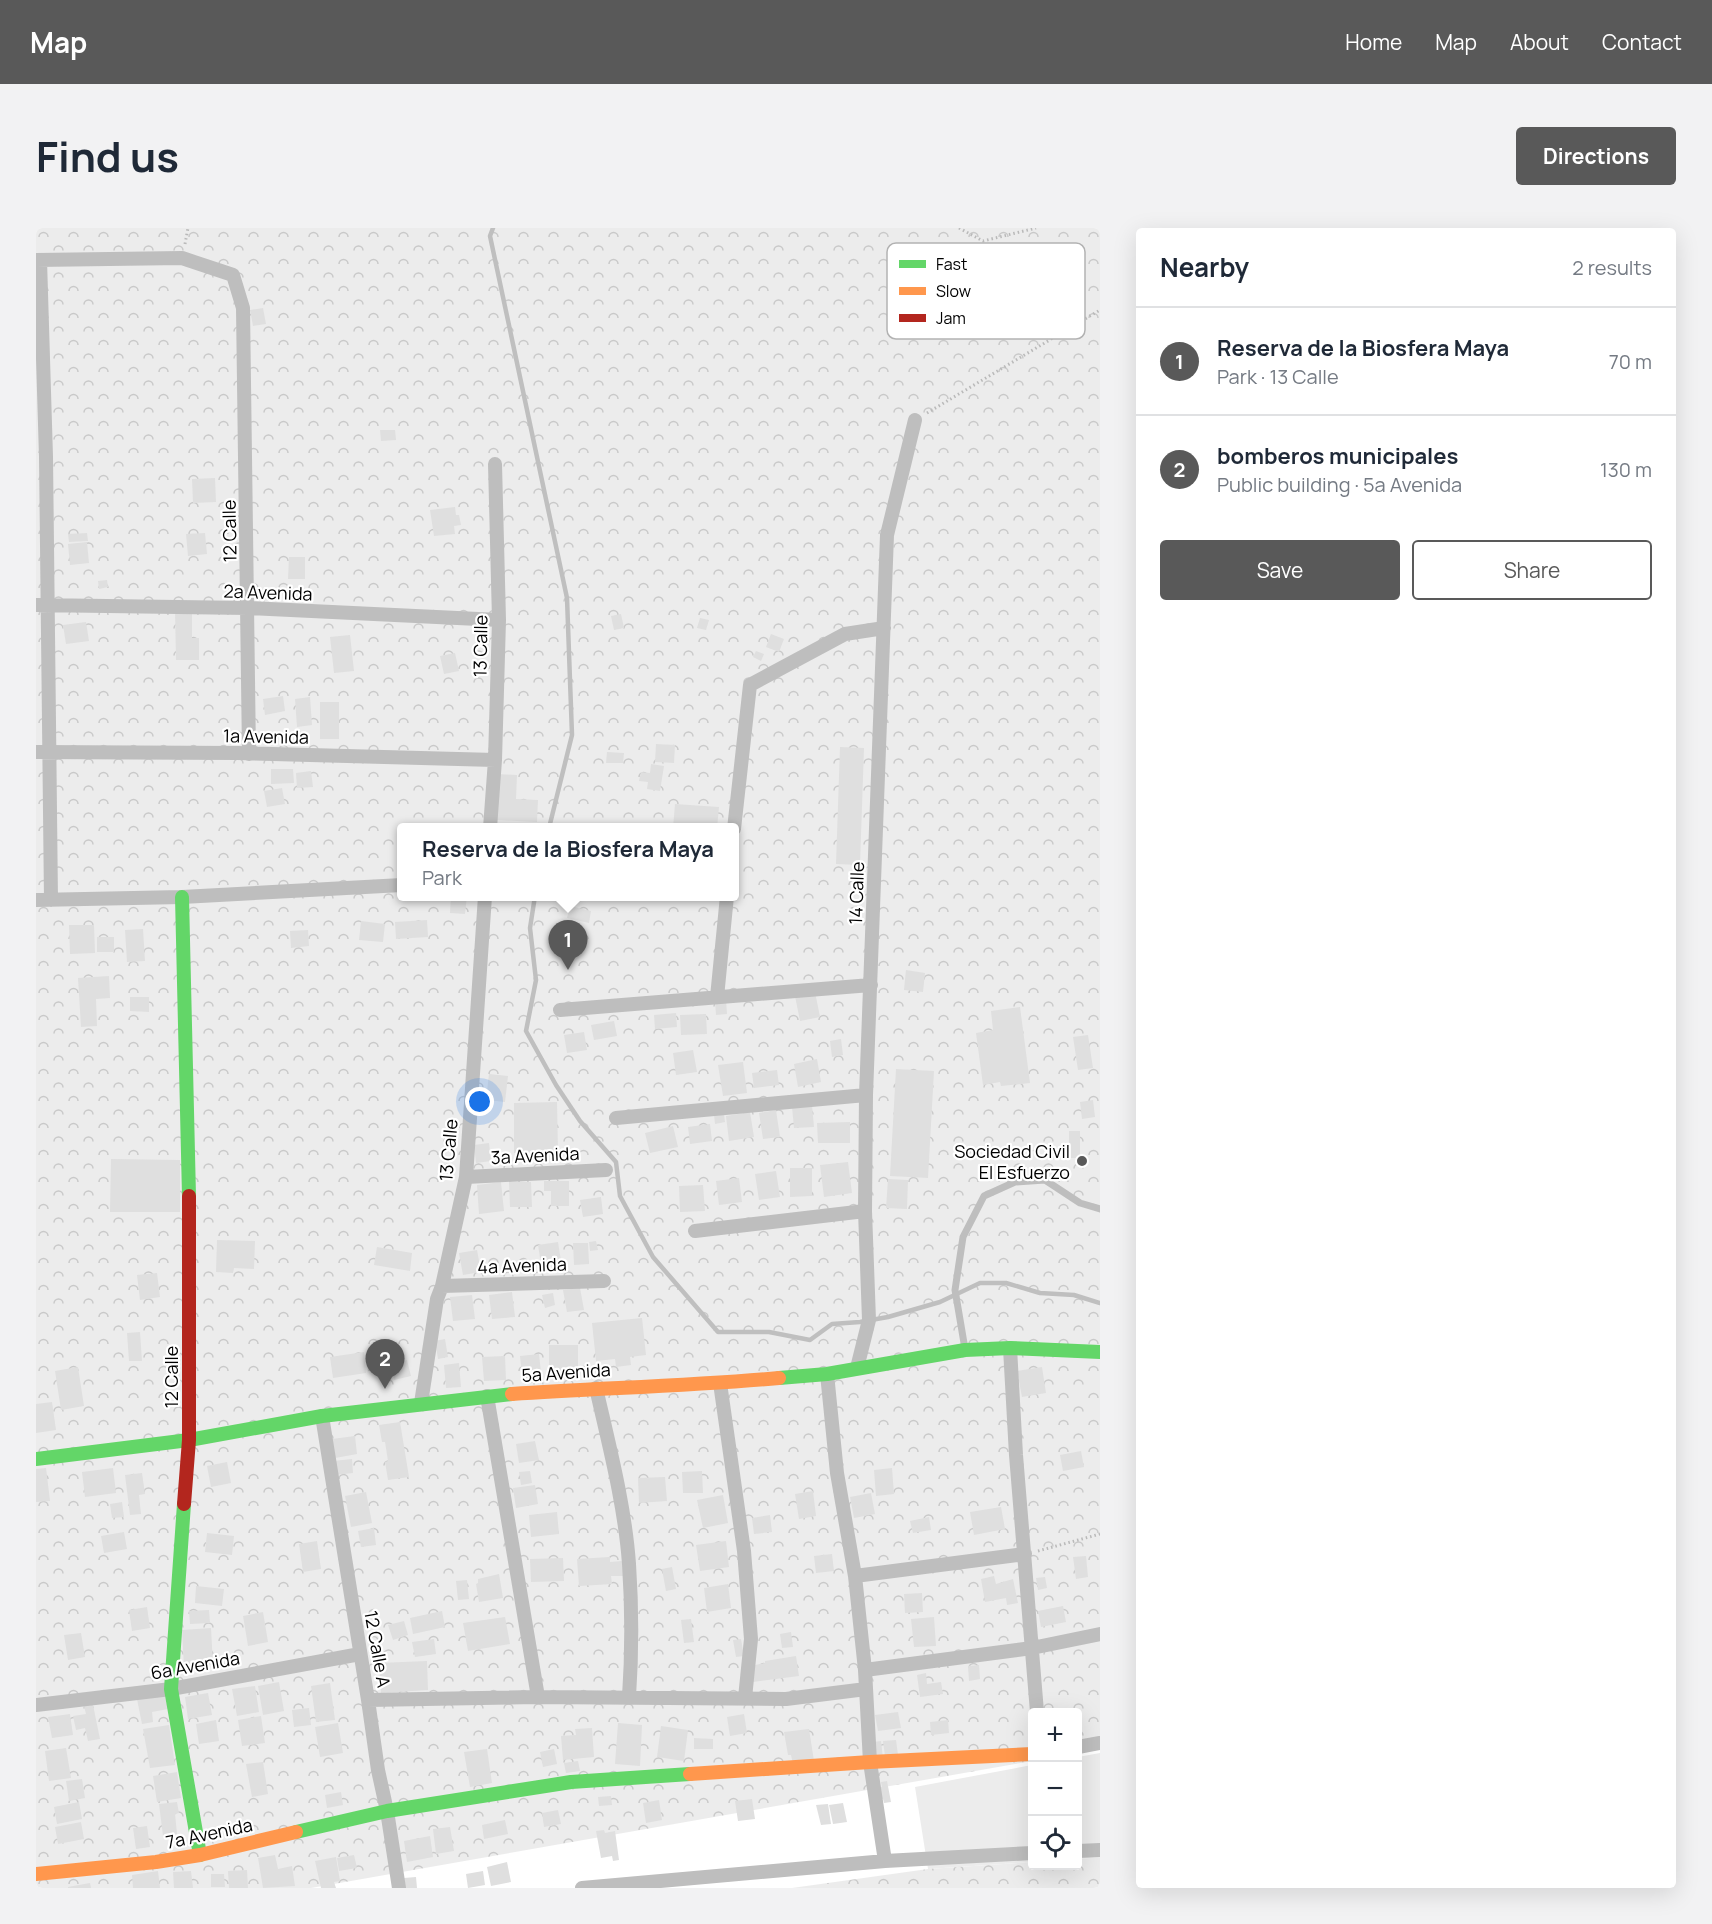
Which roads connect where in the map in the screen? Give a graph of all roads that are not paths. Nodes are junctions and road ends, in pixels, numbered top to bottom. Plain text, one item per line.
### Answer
1 (38, 260) edge
2 (915, 420) road end
3 (41, 458) edge
4 (495, 464) dead end
5 (42, 605) edge
6 (248, 608) junction
7 (499, 620) junction
8 (884, 628) junction
9 (43, 752) edge
10 (249, 754) junction
11 (495, 760) junction
12 (490, 823) edge
13 (736, 823) edge
14 (397, 885) edge
15 (183, 897) junction
16 (36, 900) edge
17 (51, 900) junction
18 (485, 901) edge
19 (727, 901) edge
20 (871, 985) junction
21 (717, 997) junction
22 (560, 1010) dead end
23 (866, 1095) junction
24 (616, 1118) dead end
25 (606, 1170) dead end
26 (466, 1177) junction
27 (1100, 1209) edge
28 (865, 1211) junction
29 (695, 1231) dead end
30 (604, 1281) dead end
31 (442, 1286) junction
32 (1010, 1348) junction
33 (965, 1350) junction
34 (1100, 1352) edge
35 (856, 1368) junction
36 (827, 1374) junction
37 (720, 1383) junction
38 (596, 1388) junction
39 (487, 1396) junction
40 (421, 1403) junction
41 (322, 1416) junction
42 (189, 1440) junction
43 (36, 1460) edge
44 (1025, 1554) junction
45 (855, 1576) junction
46 (1100, 1634) edge
47 (1032, 1648) junction
48 (360, 1654) junction
49 (865, 1670) junction
50 (171, 1689) junction
51 (866, 1689) junction
52 (538, 1697) junction
53 (629, 1697) junction
54 (745, 1698) junction
55 (368, 1700) junction
56 (36, 1705) edge
57 (1038, 1708) edge
58 (1100, 1743) edge
59 (1082, 1746) edge
60 (1028, 1754) edge
61 (870, 1762) junction
62 (387, 1811) junction
63 (1100, 1850) edge
64 (1082, 1851) edge
65 (1028, 1853) edge
66 (200, 1855) junction
67 (885, 1861) junction
68 (36, 1874) edge
69 (399, 1888) edge
70 (582, 1888) edge

1 - 3 street
1 - 6 street, 12 Calle
2 - 8 street, 14 Calle
3 - 5 street
4 - 7 street, 13 Calle
5 - 6 street, 2a Avenida
5 - 9 street
6 - 7 street, 2a Avenida
6 - 10 street, 12 Calle
7 - 11 street, 13 Calle
8 - 13 street
8 - 20 street, 14 Calle
9 - 10 street, 1a Avenida
9 - 17 street
10 - 11 street, 1a Avenida
11 - 12 street, 13 Calle
14 - 15 street
15 - 17 street
15 - 42 street, 12 Calle
16 - 17 street
18 - 26 street, 13 Calle
19 - 21 street
20 - 21 street
20 - 23 street, 14 Calle
21 - 22 street
23 - 24 street
23 - 28 street, 14 Calle
25 - 26 street, 3a Avenida
26 - 31 street, 13 Calle
27 - 33 lane
28 - 29 street
28 - 35 street, 14 Calle
30 - 31 street, 4a Avenida
31 - 40 street, 13 Calle
32 - 33 street, 5a Avenida
32 - 34 street, 5a Avenida
32 - 44 street
33 - 35 street, 5a Avenida
35 - 36 street, 5a Avenida
36 - 37 street, 5a Avenida
36 - 45 street
37 - 38 street, 5a Avenida
37 - 54 street
38 - 39 street, 5a Avenida
38 - 53 street
39 - 40 street, 5a Avenida
39 - 52 street
40 - 41 street, 5a Avenida
41 - 42 street, 5a Avenida
41 - 48 street, 12 Calle A
42 - 43 street, 5a Avenida
42 - 50 street, 12 Calle
44 - 45 street
44 - 47 street
45 - 49 street
46 - 47 street
47 - 49 street
47 - 57 street
48 - 50 street, 6a Avenida
48 - 55 street, 12 Calle A
49 - 51 street
50 - 56 street, 6a Avenida
50 - 66 street, 12 Calle
51 - 54 street
51 - 61 street
52 - 53 street
52 - 55 street
53 - 54 street
55 - 62 street, 12 Calle A
58 - 59 street
60 - 61 street, 7a Avenida
61 - 62 street, 7a Avenida
61 - 67 street
62 - 66 street, 7a Avenida
62 - 69 street, 12 Calle A
63 - 64 street
65 - 67 street
66 - 68 street, 7a Avenida
67 - 70 street

